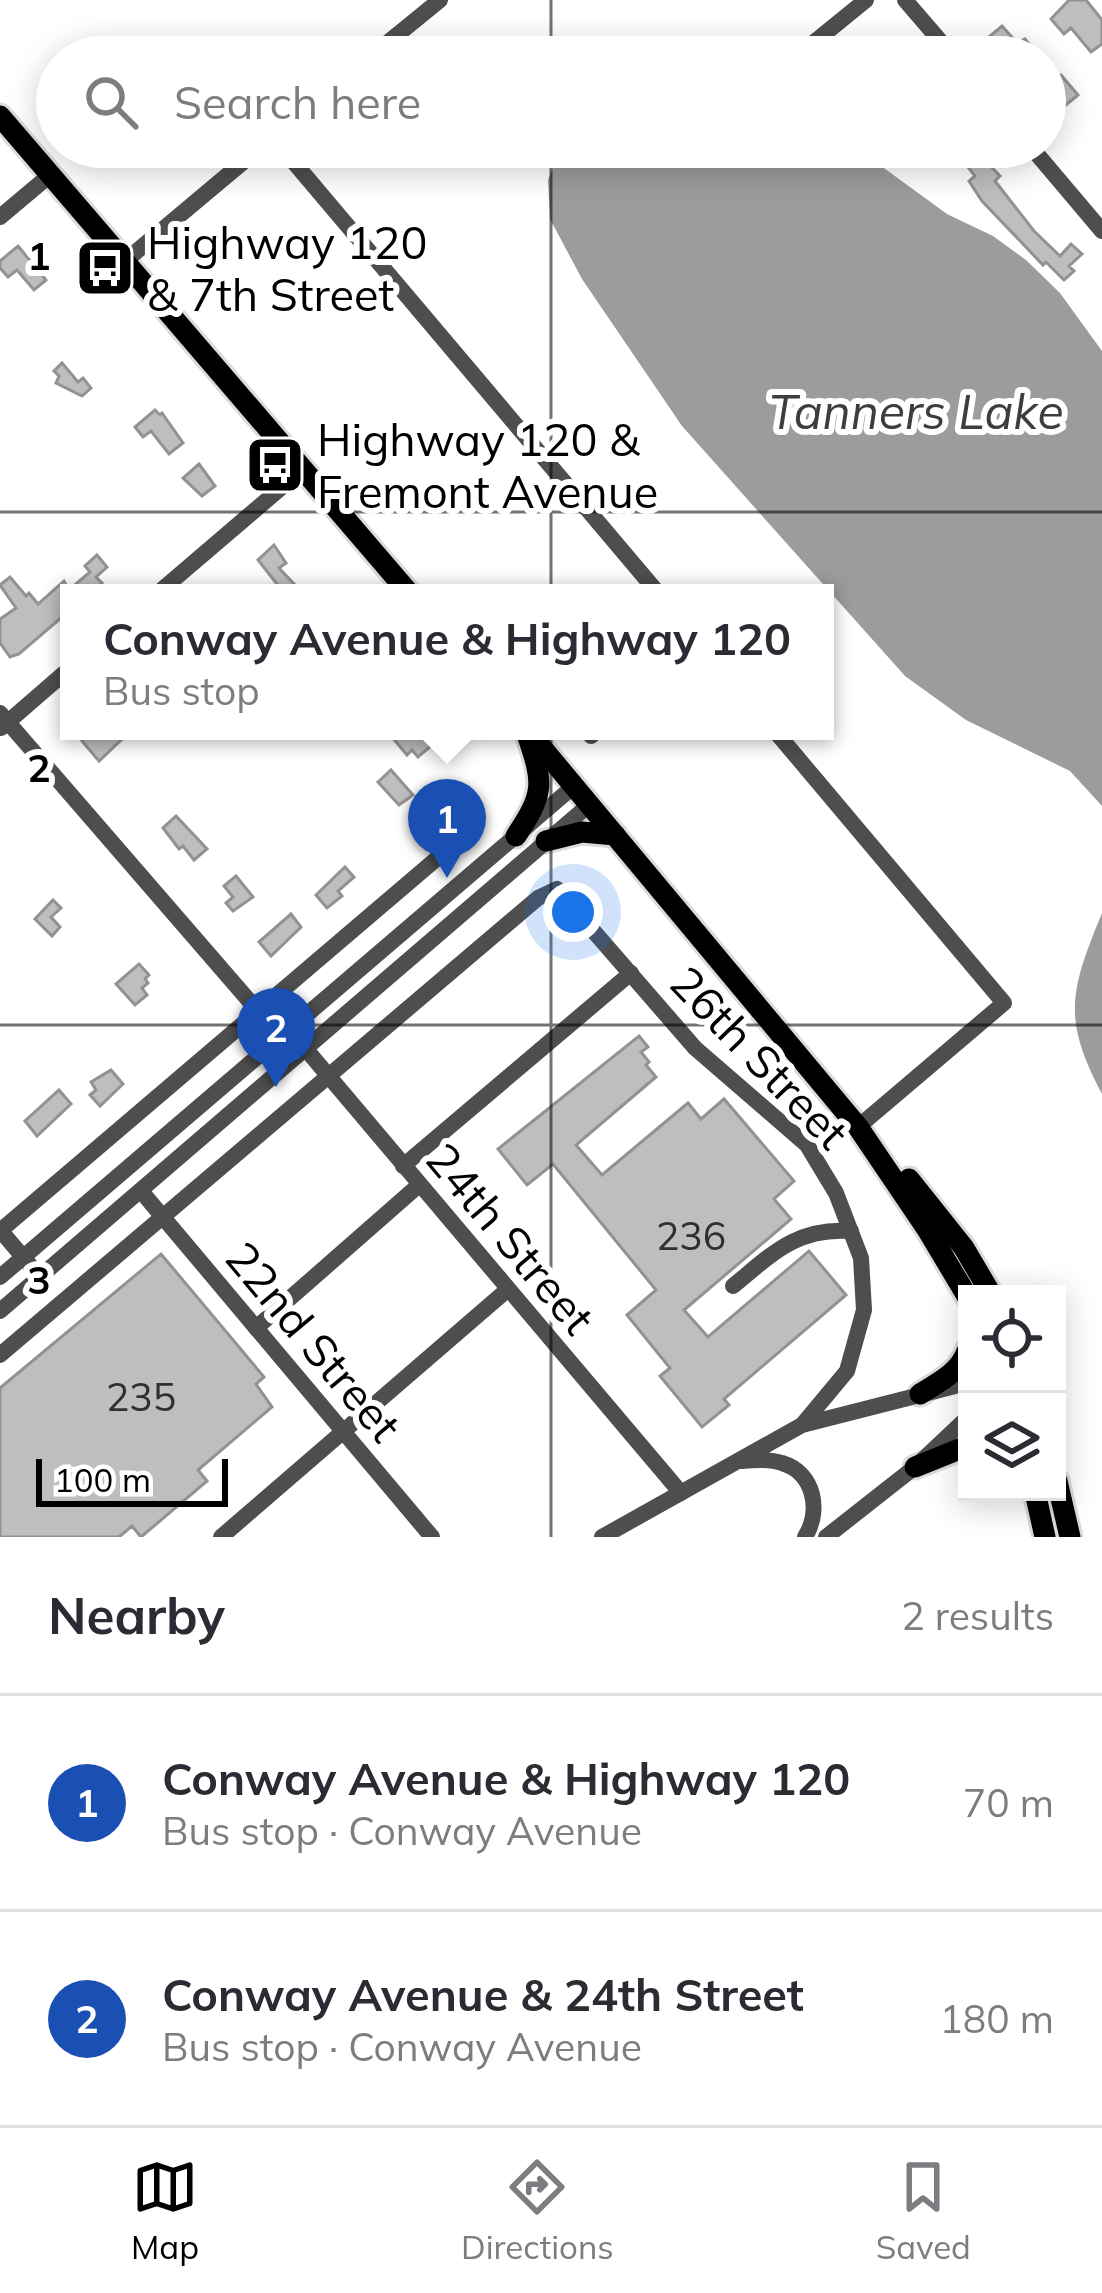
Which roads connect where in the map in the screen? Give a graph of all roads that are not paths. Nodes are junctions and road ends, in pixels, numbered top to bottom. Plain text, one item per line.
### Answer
1 (440, 0) edge
2 (866, 0) edge
3 (905, 0) edge
4 (396, 36) edge
5 (822, 36) edge
6 (936, 36) edge
7 (0, 116) edge
8 (36, 158) edge
9 (44, 168) edge
10 (236, 168) edge
11 (299, 168) edge
12 (1048, 168) edge
13 (50, 175) junction
14 (0, 217) edge
15 (1102, 231) edge
16 (124, 262) junction
17 (303, 470) junction
18 (169, 584) edge
19 (401, 584) edge
20 (650, 584) edge
21 (60, 677) edge
22 (3, 721) edge
23 (530, 740) edge
24 (535, 740) edge
25 (783, 740) edge
26 (574, 786) junction
27 (590, 804) junction
28 (615, 835) junction
29 (516, 836) junction
30 (546, 842) junction
31 (448, 849) dead end
32 (631, 973) junction
33 (258, 1011) junction
34 (288, 1028) junction
35 (306, 1049) junction
36 (327, 1075) junction
37 (858, 1127) junction
38 (403, 1166) junction
39 (419, 1185) junction
40 (141, 1191) junction
41 (164, 1216) junction
42 (0, 1230) edge
43 (850, 1231) junction
44 (23, 1257) junction
45 (0, 1277) edge
46 (40, 1277) junction
47 (958, 1285) edge
48 (986, 1285) edge
49 (733, 1286) dead end
50 (507, 1290) junction
51 (0, 1311) edge
52 (256, 1328) junction
53 (0, 1355) edge
54 (958, 1367) edge
55 (958, 1386) edge
56 (920, 1394) junction
57 (802, 1425) junction
58 (958, 1426) edge
59 (345, 1433) junction
60 (958, 1450) edge
61 (739, 1461) junction
62 (915, 1467) junction
63 (681, 1493) junction
64 (1037, 1501) edge
65 (1062, 1501) edge
66 (221, 1537) edge
67 (432, 1537) edge
68 (602, 1537) edge
69 (805, 1537) edge
70 (826, 1537) edge
71 (1045, 1537) edge
72 (1070, 1537) edge

1 - 4 street
2 - 5 street
3 - 6 street
7 - 8 main road
9 - 13 main road
10 - 16 street
11 - 20 street
12 - 15 street
13 - 14 street
13 - 16 main road
16 - 17 main road
17 - 18 street
17 - 19 main road
21 - 22 street
22 - 33 street
23 - 29 main road
24 - 26 main road
25 - 37 street
26 - 27 main road
26 - 29 street
27 - 28 main road
27 - 30 street
28 - 30 main road
28 - 37 main road
29 - 34 street
30 - 35 street
31 - 33 street
32 - 36 street, 26th Street
32 - 38 street
32 - 43 street, 26th Street
33 - 42 street
34 - 35 street, 24th Street
34 - 44 street
35 - 36 street, 24th Street
35 - 40 street
36 - 38 street, 24th Street
36 - 41 street
37 - 47 main road
37 - 48 main road
38 - 39 street, 24th Street
39 - 50 street, 24th Street
39 - 52 street
40 - 41 street, 22nd Street
40 - 46 street
41 - 52 street, 22nd Street
41 - 53 street
42 - 44 street
43 - 49 street
43 - 57 street, 26th Street
44 - 45 street
44 - 46 street
46 - 51 street
50 - 59 street
50 - 63 street, 24th Street
52 - 59 street, 22nd Street
54 - 56 main road
55 - 56 street
56 - 57 street
57 - 61 street
58 - 62 street
59 - 66 street
59 - 67 street, 22nd Street
60 - 62 main road
61 - 63 street
61 - 69 street
62 - 70 street
63 - 68 street
64 - 71 main road
65 - 72 main road

